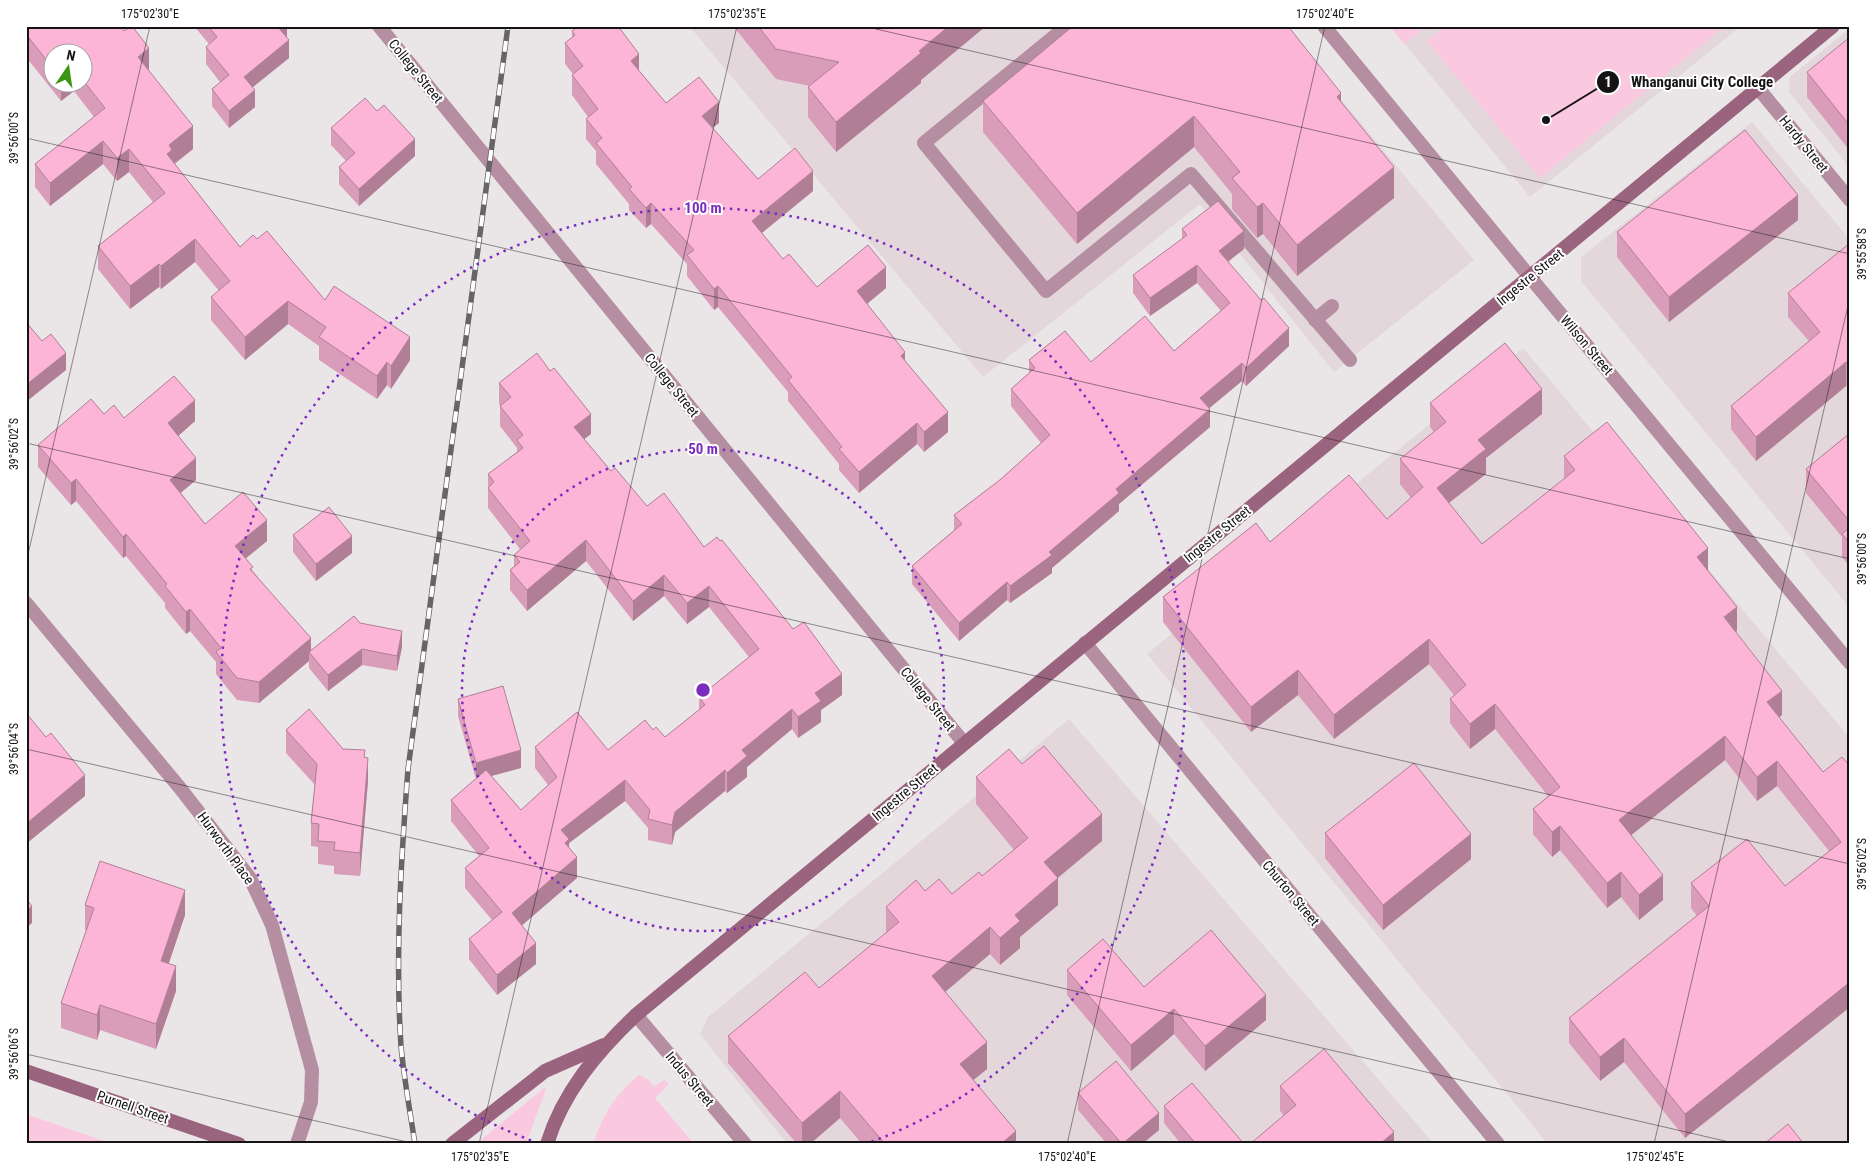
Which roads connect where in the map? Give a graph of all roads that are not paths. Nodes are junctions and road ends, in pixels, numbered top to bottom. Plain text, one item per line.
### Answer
1 (379, 26) edge
2 (1067, 26) edge
3 (1324, 26) edge
4 (1833, 26) edge
5 (1758, 88) junction
6 (1850, 200) edge
7 (1530, 277) junction
8 (1332, 306) dead end
9 (1315, 320) junction
10 (1350, 360) dead end
11 (26, 603) edge
12 (1085, 643) junction
13 (1850, 663) edge
14 (964, 744) junction
15 (636, 1015) junction
16 (605, 1045) junction
17 (26, 1071) edge
18 (239, 1144) edge
19 (297, 1144) edge
20 (452, 1144) edge
21 (547, 1144) edge
22 (744, 1144) edge
23 (1498, 1144) edge

1 - 14 street, College Street
2 - 9 street
3 - 7 street, Wilson Street
4 - 5 main road, Ingestre Street
5 - 6 street, Hardy Street
5 - 7 main road, Ingestre Street
7 - 12 main road, Ingestre Street
7 - 13 street, Wilson Street
8 - 9 street
9 - 10 street
11 - 19 street, Hurworth Place
12 - 14 main road, Ingestre Street
12 - 23 street, Churton Street
14 - 15 main road, Ingestre Street
15 - 16 main road, Ingestre Street
15 - 22 street, Indus Street
16 - 20 main road, Ingestre Street
16 - 21 main road, Ingestre Street
17 - 18 main road, Purnell Street

